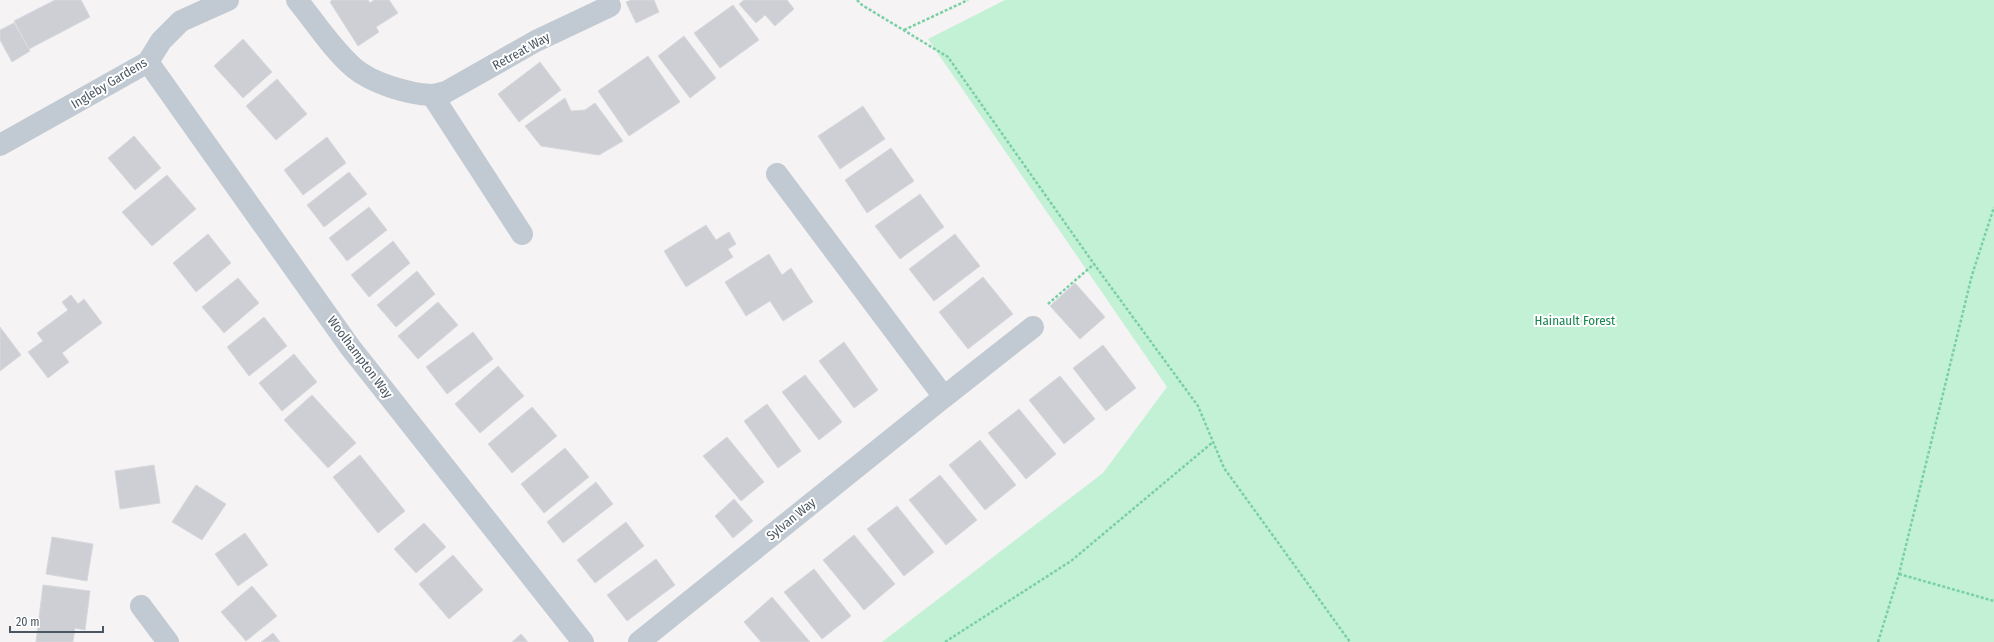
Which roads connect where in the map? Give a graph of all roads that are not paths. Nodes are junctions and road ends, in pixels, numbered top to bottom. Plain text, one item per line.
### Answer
1 (228, 0) edge
2 (297, 0) edge
3 (610, 6) dead end
4 (148, 62) junction
5 (432, 95) junction
6 (0, 145) edge
7 (777, 174) dead end
8 (522, 234) dead end
9 (1033, 327) road end
10 (944, 397) junction
11 (141, 606) dead end
12 (168, 642) edge
13 (583, 642) edge
14 (639, 642) edge

1 - 4 street, Ingleby Gardens
2 - 5 street, Retreat Way
3 - 5 street, Retreat Way
4 - 6 street, Ingleby Gardens
4 - 13 street, Woolhampton Way
5 - 8 street
7 - 10 street
9 - 10 street, Sylvan Way
10 - 14 street, Sylvan Way
11 - 12 street

